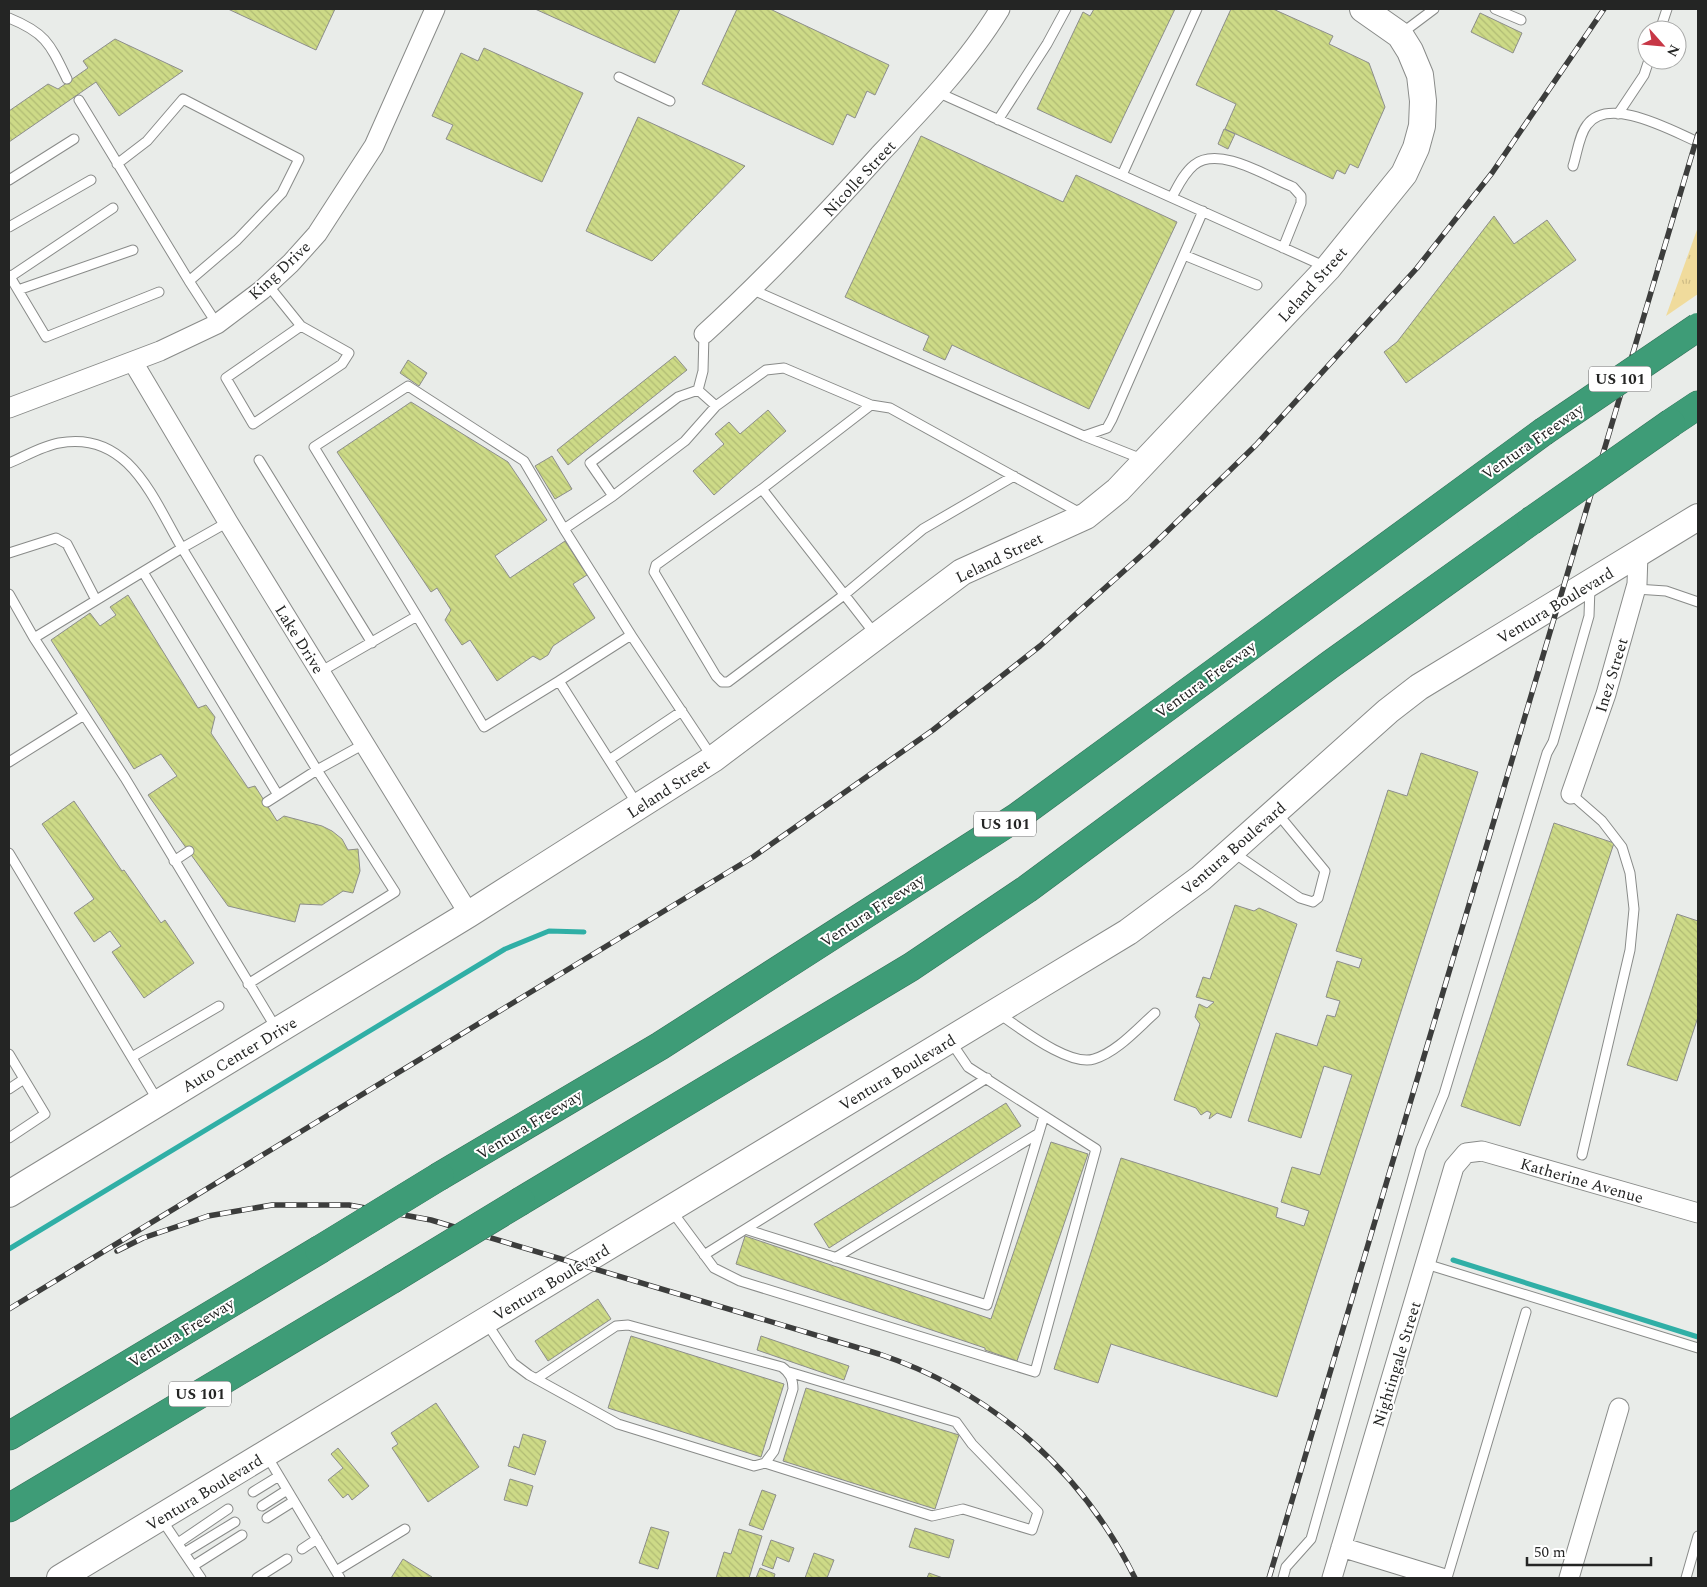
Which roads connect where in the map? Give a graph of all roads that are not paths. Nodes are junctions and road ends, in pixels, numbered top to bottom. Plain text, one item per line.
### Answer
1 (435, 9) edge
2 (1000, 9) edge
3 (1066, 9) edge
4 (1197, 9) edge
5 (1363, 9) edge
6 (1434, 9) edge
7 (1500, 10) edge
8 (9, 18) edge
9 (1521, 20) dead end
10 (1400, 35) junction
11 (1646, 70) edge
12 (619, 77) dead end
13 (67, 79) dead end
14 (937, 91) junction
15 (79, 100) dead end
16 (670, 101) dead end
17 (1618, 114) junction
18 (998, 120) junction
19 (74, 139) dead end
20 (1698, 142) edge
21 (117, 164) junction
22 (1573, 166) dead end
23 (1122, 175) junction
24 (9, 180) edge
25 (91, 180) dead end
26 (1172, 197) junction
27 (113, 208) dead end
28 (1203, 211) junction
29 (9, 226) edge
30 (1284, 248) junction
31 (133, 250) dead end
32 (1184, 254) junction
33 (1328, 268) junction
34 (9, 276) edge
35 (189, 281) junction
36 (268, 285) junction
37 (1257, 285) dead end
38 (18, 290) junction
39 (753, 290) junction
40 (159, 292) dead end
41 (217, 324) junction
42 (301, 326) junction
43 (1698, 327) edge
44 (704, 334) joint
45 (132, 362) junction
46 (698, 390) junction
47 (871, 405) junction
48 (1698, 405) edge
49 (716, 406) junction
50 (9, 408) edge
51 (1084, 436) junction
52 (259, 460) dead end
53 (1147, 461) junction
54 (9, 463) edge
55 (1014, 476) junction
56 (762, 489) junction
57 (613, 496) junction
58 (1086, 516) junction
59 (1698, 517) edge
60 (228, 522) junction
61 (564, 529) junction
62 (182, 548) junction
63 (9, 553) edge
64 (1638, 554) junction
65 (143, 572) junction
66 (1590, 584) junction
67 (1636, 589) junction
68 (9, 594) edge
69 (844, 595) junction
70 (96, 600) junction
71 (1698, 602) edge
72 (417, 616) junction
73 (631, 635) junction
74 (876, 636) junction
75 (34, 638) junction
76 (372, 643) junction
77 (320, 672) junction
78 (559, 681) junction
79 (682, 711) junction
80 (84, 715) junction
81 (364, 744) junction
82 (713, 759) junction
83 (609, 760) junction
84 (9, 762) edge
85 (316, 770) junction
86 (1571, 794) joint
87 (278, 795) junction
88 (267, 802) dead end
89 (638, 807) junction
90 (1277, 812) junction
91 (189, 851) dead end
92 (1232, 851) junction
93 (9, 853) edge
94 (174, 861) junction
95 (469, 914) junction
96 (248, 984) junction
97 (219, 1006) dead end
98 (996, 1012) junction
99 (1155, 1013) dead end
100 (277, 1031) junction
101 (949, 1041) junction
102 (9, 1054) edge
103 (132, 1058) junction
104 (987, 1078) junction
105 (24, 1079) junction
106 (9, 1088) edge
107 (160, 1103) junction
108 (1044, 1116) junction
109 (1039, 1133) junction
110 (9, 1138) edge
111 (1466, 1153) joint
112 (1582, 1155) dead end
113 (9, 1194) edge
114 (670, 1210) junction
115 (1698, 1213) edge
116 (748, 1230) junction
117 (704, 1255) junction
118 (835, 1258) junction
119 (1426, 1264) junction
120 (1526, 1312) dead end
121 (485, 1322) junction
122 (1698, 1348) edge
123 (789, 1372) junction
124 (536, 1379) junction
125 (1619, 1408) dead end
126 (9, 1436) edge
127 (765, 1463) junction
128 (272, 1465) junction
129 (287, 1490) junction
130 (253, 1492) dead end
131 (294, 1501) junction
132 (262, 1506) dead end
133 (9, 1508) edge
134 (228, 1509) dead end
135 (160, 1518) junction
136 (267, 1518) dead end
137 (235, 1522) dead end
138 (405, 1529) dead end
139 (242, 1535) dead end
140 (1698, 1536) edge
141 (317, 1540) junction
142 (178, 1542) junction
143 (1341, 1547) junction
144 (302, 1549) dead end
145 (184, 1553) junction
146 (287, 1559) dead end
147 (193, 1566) junction
148 (338, 1575) edge
149 (60, 1578) edge
150 (201, 1578) edge
151 (257, 1578) edge
152 (1283, 1578) edge
153 (1332, 1578) edge
154 (1442, 1578) edge
155 (1447, 1578) edge
156 (1569, 1578) edge
157 (1686, 1578) edge

1 - 36 street, King Drive
2 - 14 street, Nicolle Street
3 - 18 lane
4 - 23 lane
5 - 10 street
6 - 10 lane
7 - 9 lane
8 - 13 lane
10 - 33 street, Leland Street
11 - 17 lane
12 - 16 lane
14 - 18 lane
14 - 39 street, Nicolle Street
15 - 21 lane
17 - 20 lane
17 - 22 lane
18 - 23 lane
19 - 24 lane
21 - 35 lane
21 - 35 lane
23 - 26 lane
25 - 29 lane
26 - 28 lane
26 - 30 lane
27 - 34 lane
28 - 30 lane
28 - 32 lane
30 - 33 lane
31 - 38 lane
32 - 37 lane
32 - 51 lane
33 - 53 street, Leland Street
34 - 38 lane
35 - 41 lane
36 - 41 street, King Drive
36 - 42 lane
38 - 40 lane
39 - 44 street, Nicolle Street
39 - 51 lane
41 - 45 street, King Drive
42 - 42 lane
43 - 126 highway, Ventura Freeway / US 101, bridge
44 - 46 lane
45 - 50 street, King Drive
45 - 60 street, Lake Drive
46 - 49 lane
46 - 57 lane
47 - 49 lane
47 - 55 lane
47 - 56 lane
48 - 133 highway, US 101, bridge
49 - 57 lane
51 - 53 lane
52 - 76 lane
53 - 58 street, Leland Street
54 - 62 lane
55 - 58 lane
55 - 69 lane
56 - 69 lane
56 - 69 lane
57 - 61 lane
58 - 74 street, Leland Street
59 - 64 street, Ventura Boulevard
60 - 62 lane
60 - 77 street, Lake Drive
61 - 72 lane
61 - 73 lane
62 - 65 lane
62 - 85 lane
63 - 70 lane
64 - 66 street, Ventura Boulevard
64 - 67 street, Inez Street
65 - 70 lane
65 - 87 lane
66 - 90 street, Ventura Boulevard
66 - 152 lane
67 - 71 lane
67 - 86 street, Inez Street
68 - 75 lane
69 - 74 lane
70 - 75 lane
72 - 76 lane
72 - 78 lane
73 - 78 lane
73 - 79 lane
74 - 82 street, Leland Street
75 - 80 lane
76 - 77 lane
77 - 81 street, Lake Drive
78 - 83 lane
79 - 82 lane
79 - 83 lane
80 - 84 lane
80 - 94 lane
81 - 85 lane
81 - 95 street, Lake Drive
82 - 89 street, Leland Street
83 - 89 lane
85 - 87 lane
85 - 96 lane
86 - 112 lane
87 - 88 lane
89 - 95 street, Leland Street
90 - 92 street, Ventura Boulevard
90 - 92 lane
91 - 94 lane
92 - 98 street, Ventura Boulevard
93 - 103 lane
94 - 96 lane
95 - 100 street, Auto Center Drive
96 - 100 lane
97 - 103 lane
98 - 99 lane
98 - 101 street, Ventura Boulevard
100 - 107 street, Auto Center Drive
101 - 104 lane
101 - 114 street, Ventura Boulevard
102 - 105 lane
103 - 107 lane
104 - 108 lane
104 - 116 lane
105 - 106 lane
105 - 110 lane
107 - 113 street, Auto Center Drive
108 - 109 lane
108 - 117 lane
109 - 118 lane
109 - 118 lane
111 - 115 street, Katherine Avenue
111 - 119 street, Nightingale Street
114 - 117 lane
114 - 121 street, Ventura Boulevard
116 - 117 lane
116 - 118 lane
119 - 122 lane
119 - 143 street, Nightingale Street
120 - 155 lane
121 - 124 lane
121 - 128 street, Ventura Boulevard
123 - 124 lane
123 - 127 lane
123 - 127 lane
124 - 127 lane
125 - 156 street
128 - 129 lane
128 - 130 lane
128 - 135 street, Ventura Boulevard
129 - 131 lane
129 - 132 lane
131 - 136 lane
131 - 141 lane
134 - 142 lane
135 - 142 lane
135 - 149 street, Ventura Boulevard
137 - 145 lane
138 - 148 lane
139 - 147 lane
140 - 157 lane
141 - 144 lane
141 - 148 lane
142 - 145 lane
143 - 153 street, Nightingale Street
143 - 154 street
145 - 147 lane
146 - 151 lane
147 - 150 lane

